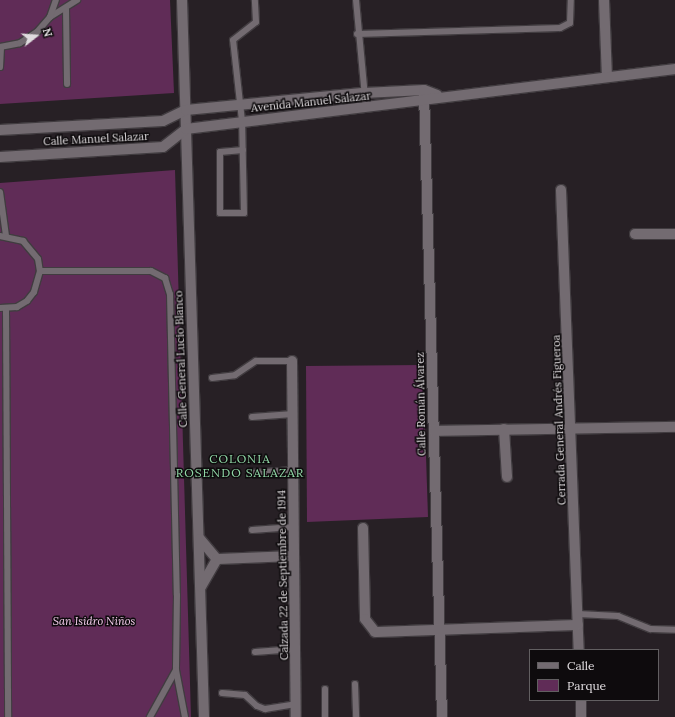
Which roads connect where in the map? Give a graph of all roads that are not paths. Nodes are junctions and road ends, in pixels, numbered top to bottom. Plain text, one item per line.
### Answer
1 (56, 0) edge
2 (77, 0) edge
3 (182, 0) edge
4 (255, 0) edge
5 (356, 0) edge
6 (572, 0) edge
7 (604, 0) edge
8 (66, 9) junction
9 (50, 17) junction
10 (357, 34) junction
11 (1, 47) edge
12 (0, 68) edge
13 (675, 69) edge
14 (607, 77) junction
15 (66, 84) dead end
16 (424, 90) junction
17 (364, 93) junction
18 (437, 95) junction
19 (291, 100) junction
20 (425, 102) junction
21 (240, 105) junction
22 (366, 108) junction
23 (186, 110) junction
24 (293, 115) junction
25 (242, 121) junction
26 (186, 129) junction
27 (0, 130) edge
28 (243, 150) junction
29 (0, 157) edge
30 (562, 190) dead end
31 (0, 192) edge
32 (635, 234) dead end
33 (675, 234) edge
34 (3, 236) edge
35 (40, 271) junction
36 (3, 309) edge
37 (292, 361) joint
38 (212, 378) dead end
39 (293, 414) junction
40 (252, 417) dead end
41 (571, 427) junction
42 (675, 427) edge
43 (504, 429) junction
44 (434, 431) junction
45 (293, 470) junction
46 (252, 473) dead end
47 (507, 477) dead end
48 (294, 527) junction
49 (363, 528) dead end
50 (252, 530) dead end
51 (200, 539) junction
52 (294, 556) junction
53 (217, 559) junction
54 (201, 588) junction
55 (578, 614) junction
56 (578, 625) junction
57 (675, 630) edge
58 (438, 632) junction
59 (295, 649) junction
60 (579, 649) edge
61 (255, 652) dead end
62 (176, 670) junction
63 (355, 684) dead end
64 (325, 689) dead end
65 (222, 693) dead end
66 (581, 701) edge
67 (296, 704) junction
68 (8, 717) edge
69 (150, 717) edge
70 (184, 717) edge
71 (204, 717) edge
72 (296, 717) edge
73 (325, 717) edge
74 (356, 717) edge
75 (442, 717) edge
76 (581, 717) edge

1 - 9 lane
2 - 8 lane
3 - 23 street, Calle General Lucio Blanco
4 - 21 lane
5 - 10 lane
6 - 10 lane
7 - 14 street
8 - 9 lane
8 - 15 lane
9 - 11 lane
10 - 17 lane
11 - 12 lane
13 - 14 street, Avenida Manuel Salazar
14 - 18 street, Avenida Manuel Salazar
16 - 17 street, Avenida Manuel Salazar
16 - 18 street, Avenida Manuel Salazar
16 - 20 street, Calle Román Álvarez
17 - 19 street, Avenida Manuel Salazar
17 - 22 lane
18 - 20 street, Avenida Manuel Salazar
19 - 21 street, Avenida Manuel Salazar
19 - 24 street
20 - 22 street, Avenida Manuel Salazar
20 - 44 street, Calle Román Álvarez
21 - 23 street, Avenida Manuel Salazar
21 - 25 lane
22 - 24 street, Avenida Manuel Salazar
23 - 26 street, Calle General Lucio Blanco
23 - 27 street, Calle Manuel Salazar
24 - 25 street, Avenida Manuel Salazar
25 - 26 street, Avenida Manuel Salazar
25 - 28 lane
26 - 29 street, Calle Manuel Salazar
26 - 51 street, Calle General Lucio Blanco
28 - 28 lane
30 - 41 street, Cerrada General Andrés Figueroa
31 - 34 lane
32 - 33 street
34 - 35 lane
35 - 36 lane
35 - 62 lane
36 - 68 lane
37 - 38 lane
37 - 39 street, Calzada 22 de Septiembre de 1914
39 - 40 lane
39 - 45 street, Calzada 22 de Septiembre de 1914
41 - 42 street
41 - 43 street
41 - 55 street, Cerrada General Andrés Figueroa
43 - 44 street
43 - 47 street
44 - 58 street, Calle Román Álvarez
45 - 46 lane
45 - 48 street, Calzada 22 de Septiembre de 1914
48 - 50 lane
48 - 52 street, Calzada 22 de Septiembre de 1914
49 - 58 street
51 - 53 street
51 - 54 street, Calle General Lucio Blanco
52 - 53 street
52 - 59 street, Calzada 22 de Septiembre de 1914
53 - 54 street
54 - 71 street, Calle General Lucio Blanco
55 - 56 street, Cerrada General Andrés Figueroa
55 - 57 lane
56 - 58 street
56 - 60 street, Cerrada General Andrés Figueroa
58 - 75 street, Calle Román Álvarez
59 - 61 lane
59 - 67 street, Calzada 22 de Septiembre de 1914
62 - 69 lane
62 - 70 lane
63 - 74 lane
64 - 73 lane
65 - 67 lane
66 - 76 street
67 - 72 street, Calzada 22 de Septiembre de 1914

